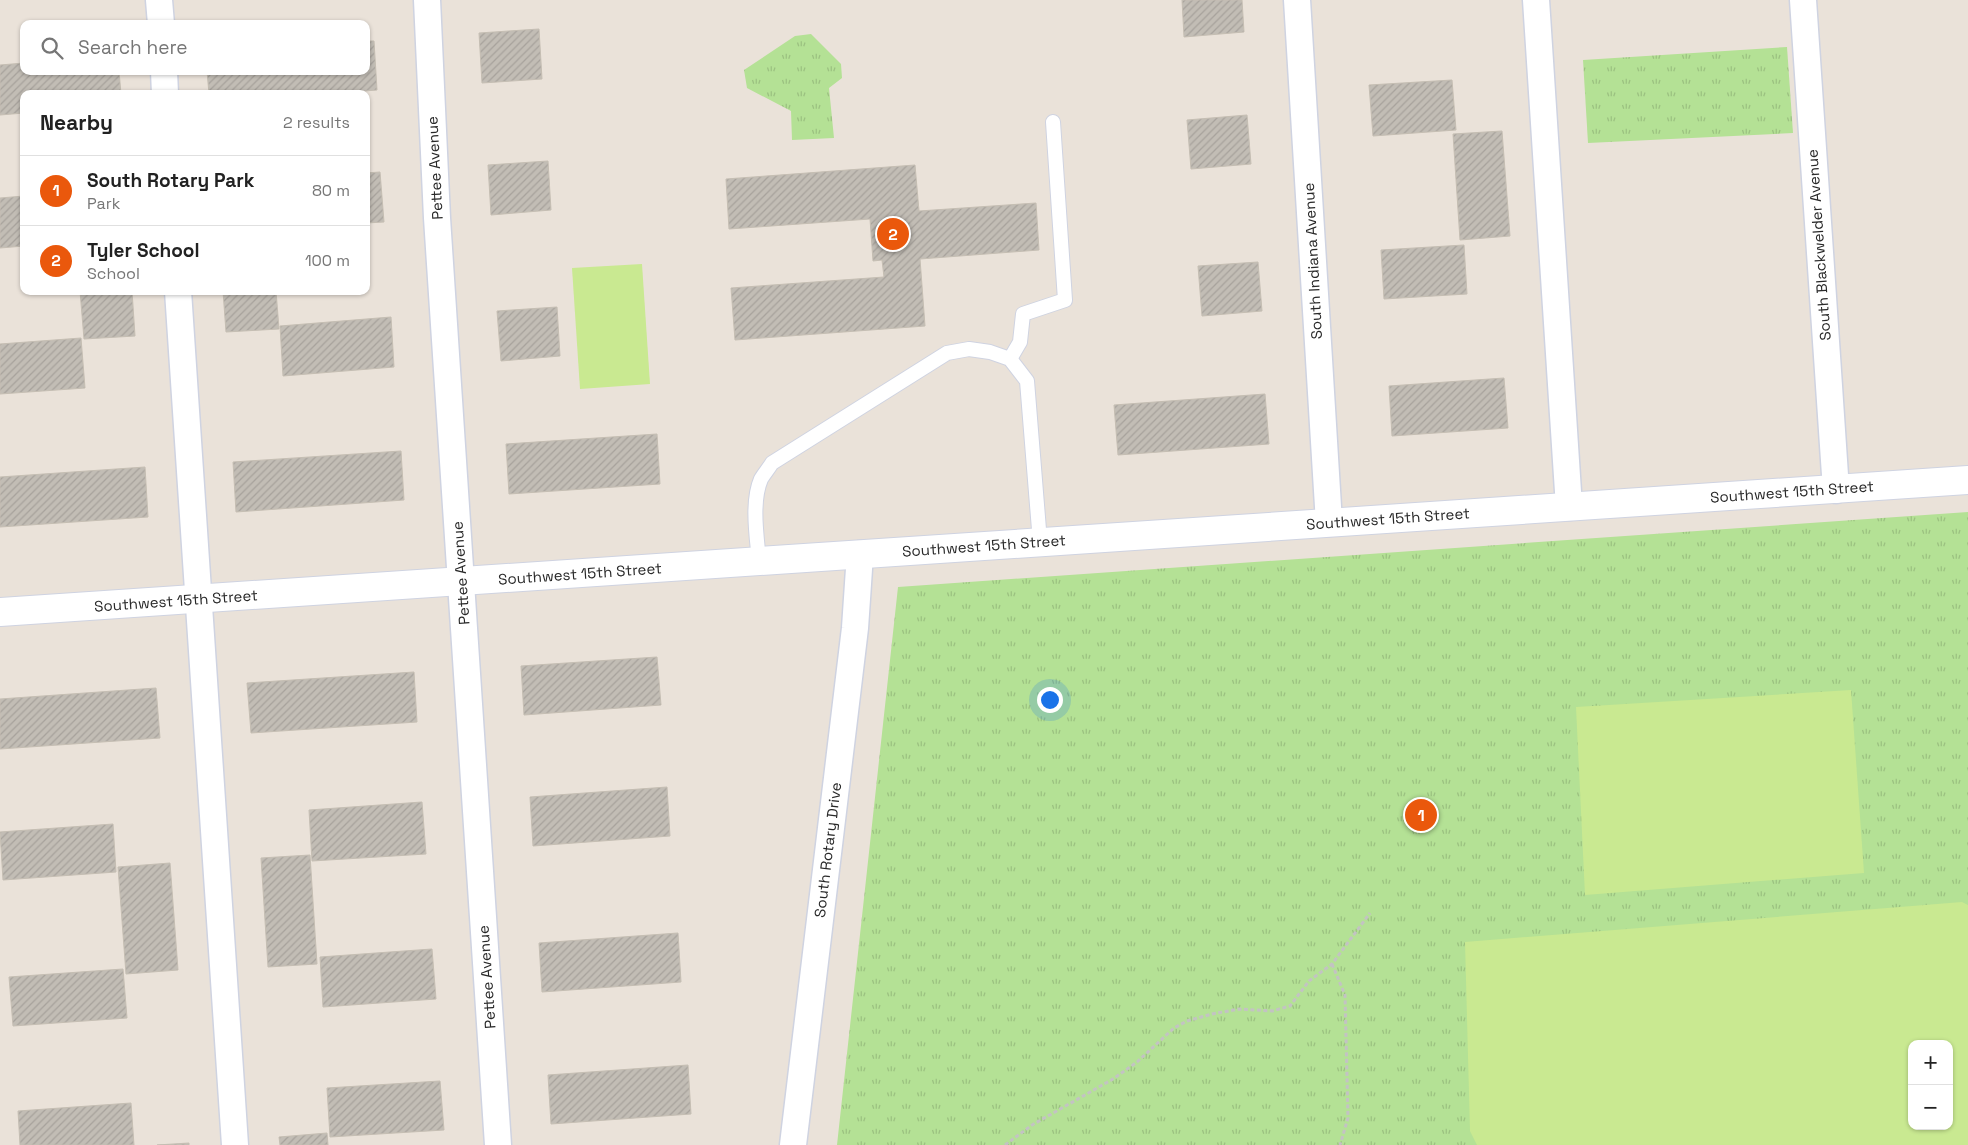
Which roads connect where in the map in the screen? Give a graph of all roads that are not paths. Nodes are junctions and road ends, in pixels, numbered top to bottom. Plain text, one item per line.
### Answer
1 (159, 0) edge
2 (427, 0) edge
3 (1297, 0) edge
4 (1536, 0) edge
5 (1803, 0) edge
6 (161, 20) edge
7 (164, 75) edge
8 (165, 90) edge
9 (1053, 122) dead end
10 (178, 295) edge
11 (1010, 359) junction
12 (1968, 480) edge
13 (1836, 490) junction
14 (1569, 507) junction
15 (1329, 523) junction
16 (1040, 542) junction
17 (860, 554) junction
18 (759, 562) junction
19 (461, 582) junction
20 (199, 600) junction
21 (0, 612) edge
22 (235, 1145) edge
23 (498, 1145) edge
24 (793, 1145) edge

1 - 6 street
2 - 19 street, Pettee Avenue
3 - 15 street, South Indiana Avenue
4 - 14 street
5 - 13 street, South Blackwelder Avenue
7 - 8 street
9 - 11 lane
10 - 20 street
11 - 16 lane
11 - 18 lane
12 - 13 street, Southwest 15th Street
13 - 14 street, Southwest 15th Street
14 - 15 street, Southwest 15th Street
15 - 16 street, Southwest 15th Street
16 - 17 street, Southwest 15th Street
17 - 18 street, Southwest 15th Street
17 - 24 street, South Rotary Drive
18 - 19 street, Southwest 15th Street
19 - 20 street, Southwest 15th Street
19 - 23 street, Pettee Avenue
20 - 21 street, Southwest 15th Street
20 - 22 street

